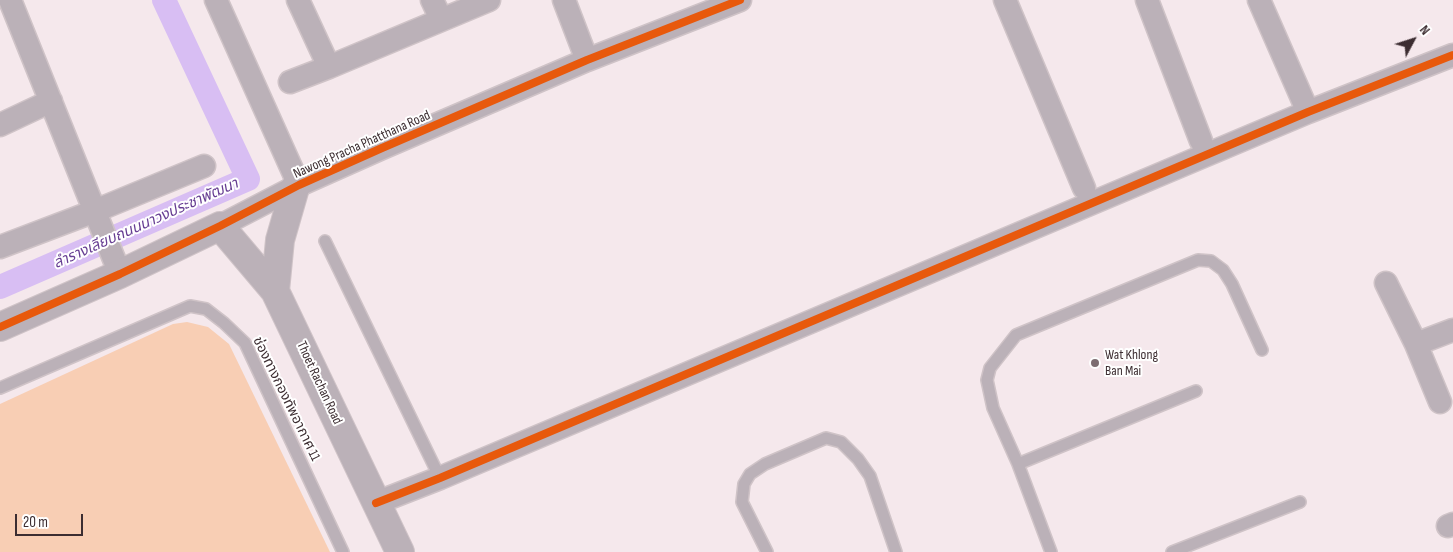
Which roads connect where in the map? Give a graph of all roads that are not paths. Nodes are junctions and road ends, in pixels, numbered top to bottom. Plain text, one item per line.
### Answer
1 (10, 0) edge
2 (216, 0) edge
3 (298, 0) edge
4 (489, 0) edge
5 (564, 0) edge
6 (740, 0) edge
7 (1005, 0) edge
8 (1147, 0) edge
9 (1260, 0) edge
10 (437, 10) edge
11 (1453, 55) edge
12 (587, 60) junction
13 (329, 67) junction
14 (290, 82) dead end
15 (51, 100) junction
16 (1308, 112) junction
17 (0, 126) edge
18 (1201, 141) dead end
19 (204, 166) dead end
20 (297, 187) junction
21 (1084, 188) dead end
22 (98, 218) junction
23 (220, 226) junction
24 (325, 241) dead end
25 (0, 247) edge
26 (117, 264) junction
27 (1386, 283) dead end
28 (275, 291) junction
29 (0, 327) edge
30 (1453, 330) edge
31 (1416, 344) junction
32 (1262, 350) dead end
33 (0, 388) edge
34 (1196, 391) dead end
35 (1440, 402) dead end
36 (1018, 464) junction
37 (440, 478) junction
38 (1300, 502) dead end
39 (376, 503) junction
40 (343, 552) edge
41 (400, 552) edge
42 (767, 552) edge
43 (896, 552) edge
44 (1051, 552) edge
45 (1172, 552) edge

1 - 15 street
2 - 20 street
3 - 13 street
4 - 10 street
5 - 12 street
6 - 12 street, Nawong Pracha Phatthana Road
7 - 21 street
8 - 18 street
9 - 16 street
10 - 13 street
11 - 16 street
12 - 20 street, Nawong Pracha Phatthana Road
13 - 14 street
15 - 17 street
15 - 22 street
16 - 37 street
19 - 22 street
20 - 23 street, Nawong Pracha Phatthana Road
20 - 28 street
22 - 25 street
22 - 26 street
23 - 26 street, Nawong Pracha Phatthana Road
23 - 28 street, Thoet Rachan Road
24 - 37 lane
26 - 29 street, Nawong Pracha Phatthana Road
27 - 31 street
28 - 39 street, Thoet Rachan Road
30 - 31 street
31 - 35 street
32 - 36 lane
33 - 40 lane, ช่องทางกองทัพอากาศ 11
34 - 36 lane
36 - 44 lane
37 - 39 street
38 - 45 lane
39 - 41 street, Thoet Rachan Road
42 - 43 lane

